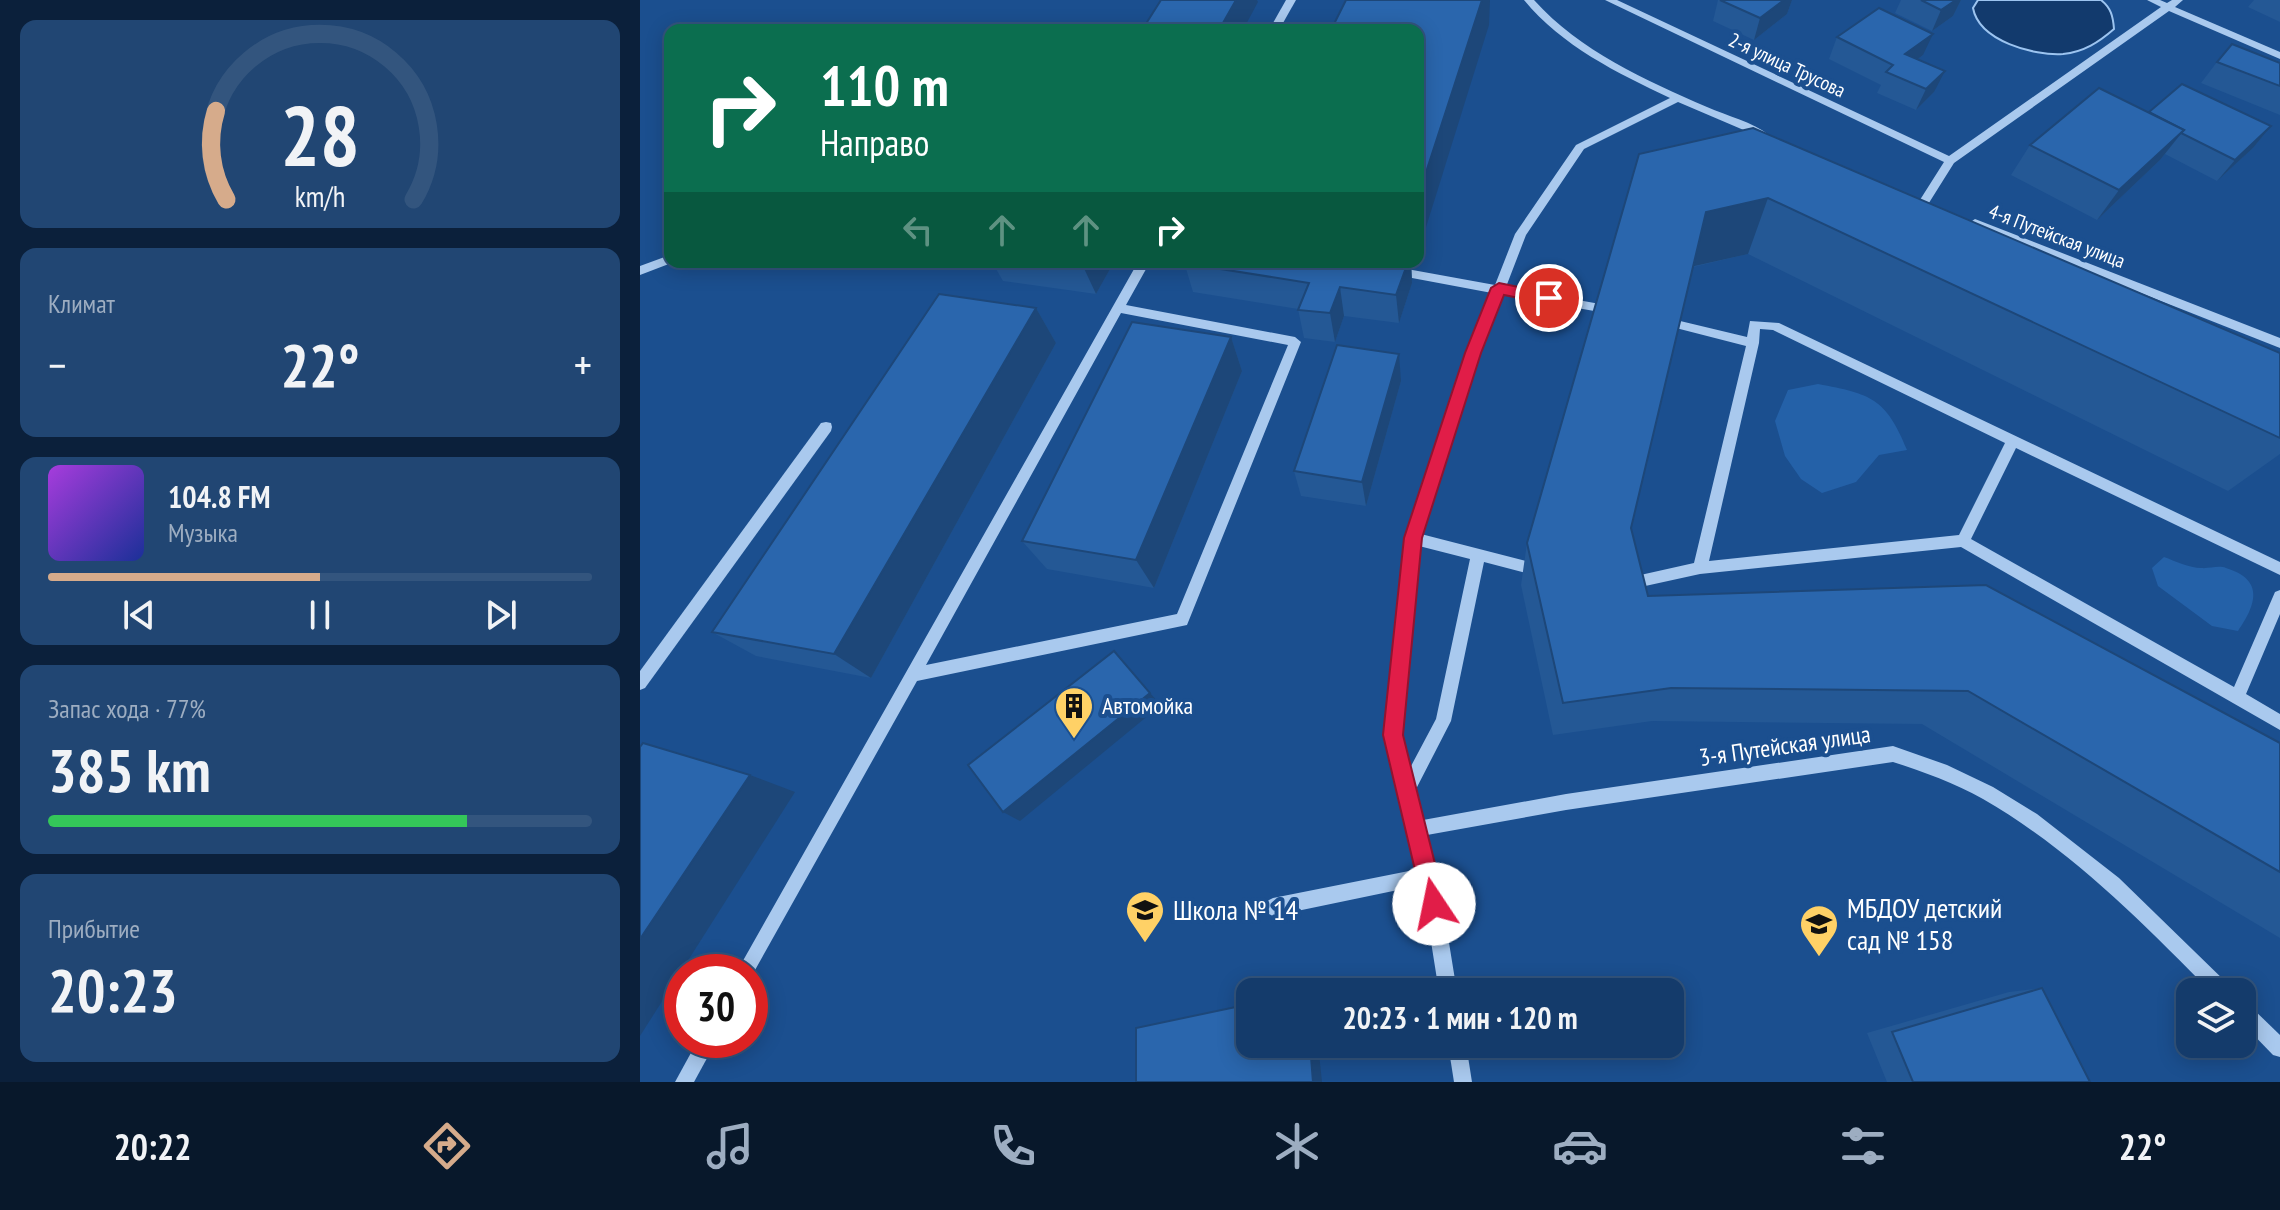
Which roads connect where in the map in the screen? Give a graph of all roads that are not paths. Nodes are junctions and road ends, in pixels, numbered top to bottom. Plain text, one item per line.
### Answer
1 (1291, 0) edge
2 (1529, 0) edge
3 (1610, 0) edge
4 (2152, 0) edge
5 (2178, 0) edge
6 (2167, 7) junction
7 (1277, 24) edge
8 (2280, 56) edge
9 (1678, 98) junction
10 (1779, 142) edge
11 (1950, 161) junction
12 (1909, 197) edge
13 (1923, 203) junction
14 (1938, 209) edge
15 (1968, 221) edge
16 (664, 261) edge
17 (1141, 268) edge
18 (1381, 268) edge
19 (640, 271) edge
20 (1499, 288) junction
21 (1118, 308) junction
22 (1600, 308) edge
23 (1676, 324) edge
24 (1753, 343) junction
25 (2280, 343) edge
26 (826, 427) dead end
27 (2013, 440) junction
28 (1413, 538) junction
29 (1963, 541) junction
30 (1478, 555) junction
31 (1526, 567) edge
32 (1700, 568) junction
33 (2280, 569) edge
34 (1613, 587) edge
35 (2280, 597) edge
36 (912, 675) junction
37 (640, 683) edge
38 (2237, 698) junction
39 (2280, 722) edge
40 (1407, 790) junction
41 (1417, 829) junction
42 (1429, 875) junction
43 (1273, 907) dead end
44 (756, 954) edge
45 (1446, 978) edge
46 (2210, 978) edge
47 (2256, 1024) edge
48 (2280, 1048) edge
49 (698, 1058) edge
50 (1459, 1058) edge
51 (684, 1082) edge
52 (1463, 1082) edge

1 - 7 street
2 - 9 street
3 - 11 street, 2-я улица Трусова
4 - 6 street
5 - 6 street
6 - 8 street
6 - 11 street
9 - 10 street
9 - 20 street
11 - 13 street
12 - 13 street
13 - 14 street
15 - 25 street, 4-я Путейская улица
16 - 19 street
17 - 21 street
18 - 20 street
20 - 22 street
20 - 28 street
21 - 36 street
21 - 36 street
23 - 24 street
24 - 27 street
24 - 32 street
26 - 37 street
27 - 29 street
27 - 33 street
28 - 30 street
28 - 40 street
29 - 32 street
29 - 38 street
30 - 31 street
30 - 40 street
32 - 34 street
35 - 38 street
36 - 44 street
38 - 39 street
40 - 41 street
41 - 42 street
41 - 46 street, 3-я Путейская улица
42 - 43 street
42 - 45 street
47 - 48 street
49 - 51 street
50 - 52 street

